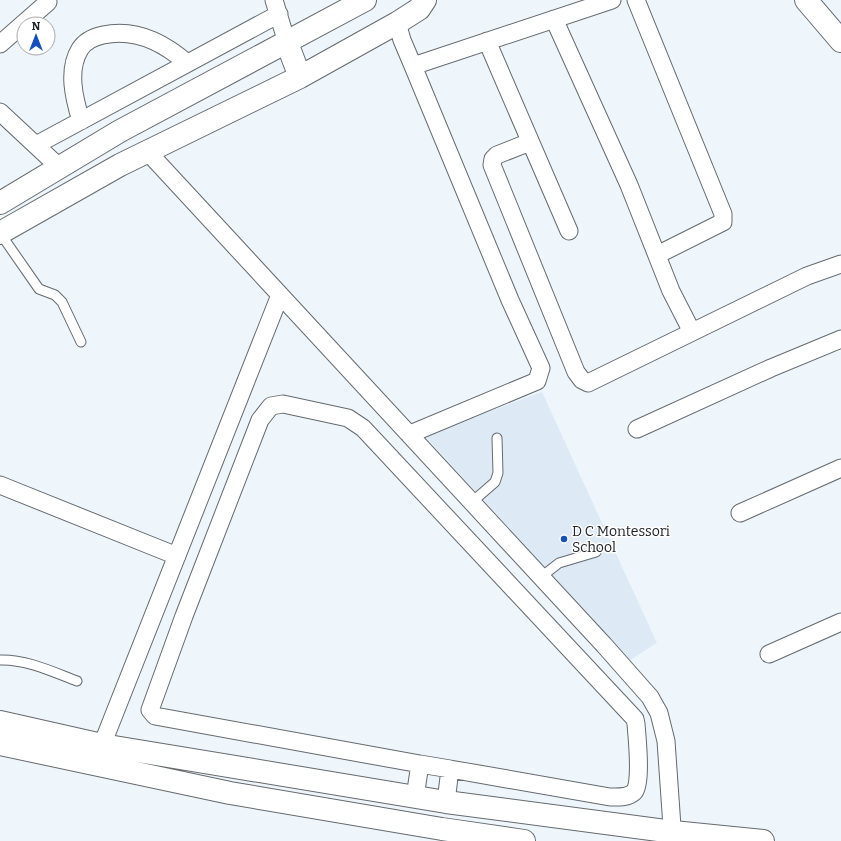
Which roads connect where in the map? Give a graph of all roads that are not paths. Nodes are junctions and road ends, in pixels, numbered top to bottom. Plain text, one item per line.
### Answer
1 (366, 0) edge
2 (425, 0) edge
3 (612, 0) edge
4 (636, 0) edge
5 (806, 0) edge
6 (48, 2) dead end
7 (276, 7) edge
8 (554, 19) junction
9 (398, 23) junction
10 (488, 41) junction
11 (841, 41) edge
12 (288, 43) junction
13 (0, 44) edge
14 (187, 64) junction
15 (413, 66) junction
16 (300, 77) junction
17 (0, 112) edge
18 (82, 120) junction
19 (530, 142) junction
20 (36, 145) junction
21 (147, 151) junction
22 (59, 167) junction
23 (80, 187) junction
24 (0, 203) edge
25 (569, 231) dead end
26 (0, 233) edge
27 (657, 255) junction
28 (841, 264) edge
29 (280, 295) junction
30 (692, 332) junction
31 (841, 339) edge
32 (81, 342) dead end
33 (637, 429) dead end
34 (408, 433) junction
35 (496, 438) dead end
36 (841, 468) edge
37 (0, 485) edge
38 (472, 502) junction
39 (740, 513) dead end
40 (596, 552) dead end
41 (177, 556) junction
42 (541, 577) junction
43 (841, 622) edge
44 (769, 654) dead end
45 (0, 660) edge
46 (77, 681) dead end
47 (0, 722) edge
48 (0, 744) edge
49 (102, 745) junction
50 (420, 764) junction
51 (450, 769) junction
52 (415, 796) junction
53 (446, 802) junction
54 (673, 837) edge
55 (524, 841) edge
56 (763, 841) edge

1 - 12 street
2 - 9 street
3 - 8 street
4 - 27 street
5 - 11 street
6 - 13 street
7 - 12 street
7 - 14 street
8 - 10 street
8 - 27 street
9 - 15 street
9 - 16 street
10 - 15 street
10 - 19 street
12 - 16 street
12 - 22 street
14 - 18 street
14 - 18 street
15 - 34 street
16 - 21 street
17 - 20 street
18 - 20 street
19 - 25 street
19 - 30 street
20 - 22 street
21 - 23 street
21 - 29 street
22 - 23 street
22 - 24 street
23 - 26 street
26 - 32 lane
27 - 30 street
28 - 30 street
29 - 34 street
29 - 41 street
31 - 33 street
34 - 38 street
35 - 38 lane
36 - 39 street
37 - 41 street
38 - 42 street
40 - 42 lane
41 - 49 street
42 - 54 street
43 - 44 street
45 - 46 lane
47 - 49 street
48 - 55 street
49 - 52 street
50 - 51 street
50 - 51 street
50 - 52 street
51 - 53 street
52 - 53 street
53 - 54 street
54 - 56 street

